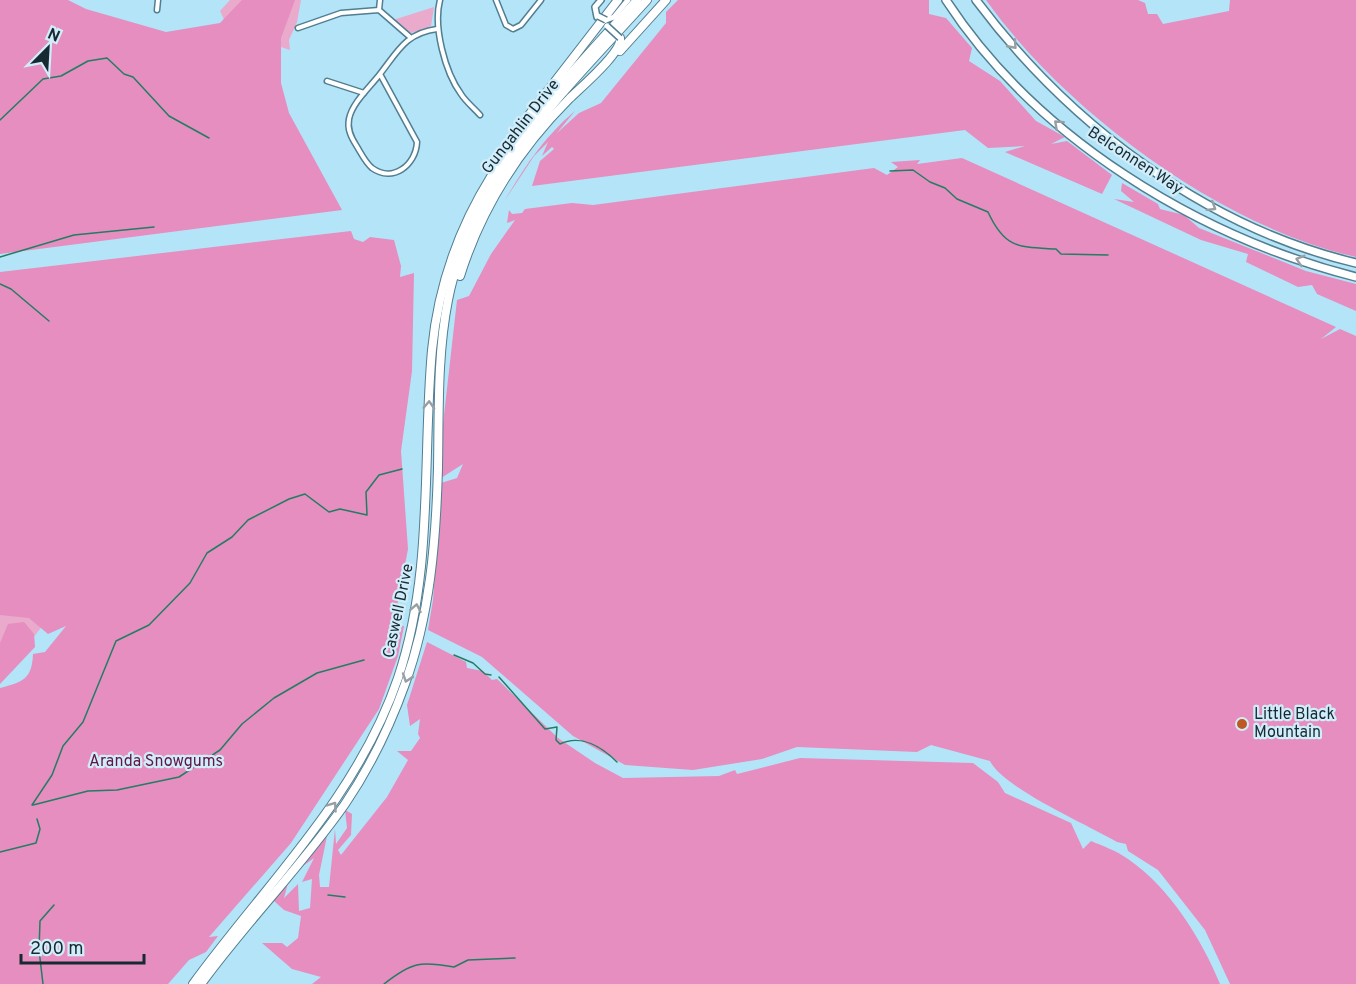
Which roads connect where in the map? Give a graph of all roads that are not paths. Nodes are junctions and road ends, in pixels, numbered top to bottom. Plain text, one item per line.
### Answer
1 (158, 0) edge
2 (380, 0) edge
3 (440, 0) edge
4 (496, 0) edge
5 (541, 0) edge
6 (601, 0) edge
7 (618, 0) edge
8 (628, 0) edge
9 (637, 0) edge
10 (647, 0) edge
11 (661, 0) edge
12 (666, 0) edge
13 (946, 0) edge
14 (976, 0) edge
15 (157, 10) dead end
16 (379, 10) junction
17 (606, 23) junction
18 (298, 28) dead end
19 (437, 29) junction
20 (410, 37) junction
21 (620, 38) junction
22 (380, 74) junction
23 (327, 81) dead end
24 (364, 93) junction
25 (561, 108) junction
26 (480, 115) dead end
27 (483, 188) junction
28 (1356, 263) edge
29 (1356, 276) edge
30 (439, 398) junction
31 (193, 984) edge
32 (201, 984) edge

1 - 15 street
2 - 16 street
3 - 19 street
4 - 5 street
6 - 17 street, bridge
7 - 27 highway
8 - 17 street
9 - 27 highway, Gungahlin Drive
10 - 30 highway, Gungahlin Drive
11 - 21 street
12 - 25 highway
29 -> 13 main road, Belconnen Way
14 -> 28 main road, Belconnen Way
16 - 18 street
16 - 20 street
17 - 21 street, bridge
19 - 20 street
19 - 26 street
20 - 22 street
21 - 25 highway
22 - 24 street
22 - 24 street
23 - 24 street
25 - 30 highway
31 -> 27 highway, Caswell Drive
30 -> 32 highway, Caswell Drive

